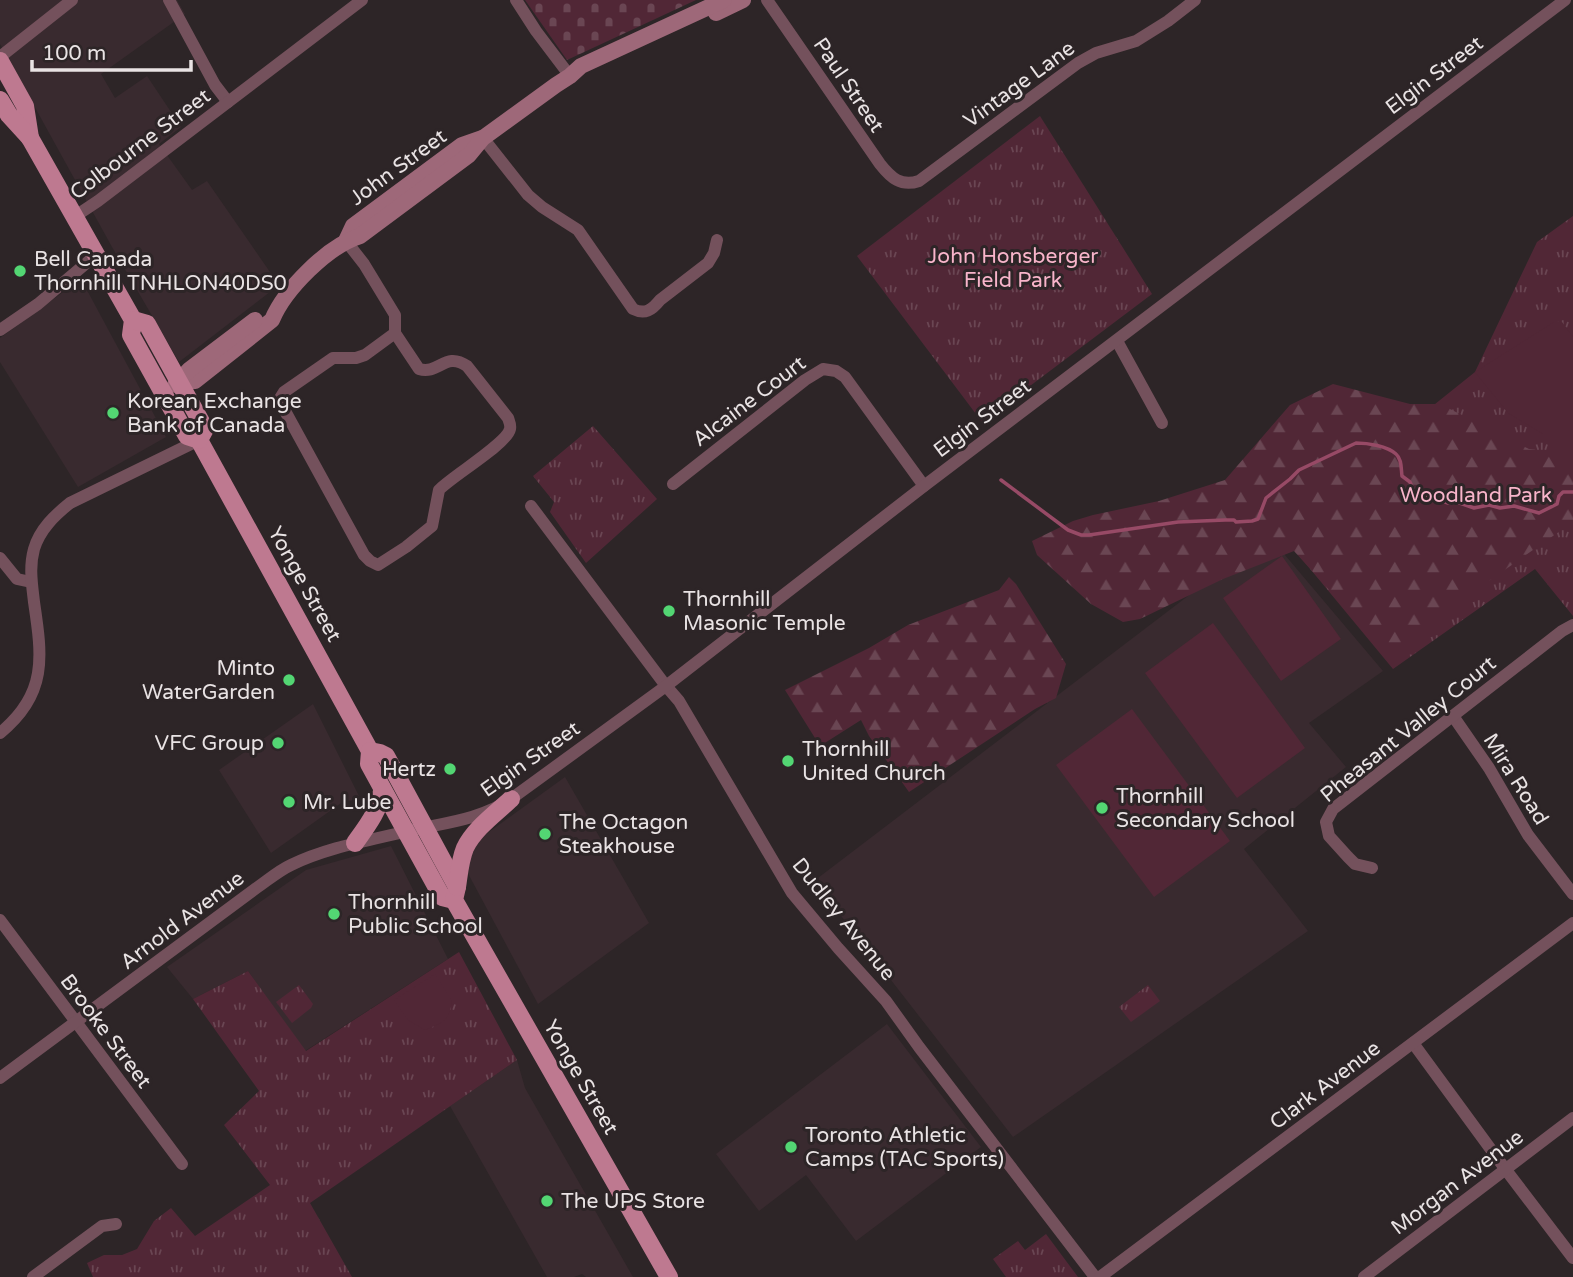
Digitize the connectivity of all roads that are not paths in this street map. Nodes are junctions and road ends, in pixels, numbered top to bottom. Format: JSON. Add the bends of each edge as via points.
{"nodes":[{"id":1,"x":72,"y":0,"type":"edge"},
{"id":2,"x":169,"y":0,"type":"edge"},
{"id":3,"x":362,"y":0,"type":"edge"},
{"id":4,"x":516,"y":0,"type":"edge"},
{"id":5,"x":724,"y":0,"type":"edge"},
{"id":6,"x":743,"y":0,"type":"edge"},
{"id":7,"x":767,"y":0,"type":"edge"},
{"id":8,"x":1195,"y":0,"type":"edge"},
{"id":9,"x":1565,"y":0,"type":"edge"},
{"id":10,"x":0,"y":59,"type":"edge"},
{"id":11,"x":570,"y":76,"type":"junction"},
{"id":12,"x":0,"y":100,"type":"edge"},
{"id":13,"x":228,"y":102,"type":"junction"},
{"id":14,"x":30,"y":138,"type":"junction"},
{"id":15,"x":483,"y":138,"type":"junction"},
{"id":16,"x":905,"y":184,"type":"joint"},
{"id":17,"x":74,"y":217,"type":"junction"},
{"id":18,"x":717,"y":240,"type":"dead end"},
{"id":19,"x":346,"y":241,"type":"junction"},
{"id":20,"x":96,"y":255,"type":"junction"},
{"id":21,"x":133,"y":320,"type":"junction"},
{"id":22,"x":0,"y":330,"type":"edge"},
{"id":23,"x":395,"y":332,"type":"junction"},
{"id":24,"x":1117,"y":341,"type":"junction"},
{"id":25,"x":179,"y":382,"type":"junction"},
{"id":26,"x":163,"y":393,"type":"junction"},
{"id":27,"x":1162,"y":423,"type":"dead end"},
{"id":28,"x":199,"y":440,"type":"junction"},
{"id":29,"x":673,"y":484,"type":"dead end"},
{"id":30,"x":924,"y":486,"type":"junction"},
{"id":31,"x":531,"y":506,"type":"dead end"},
{"id":32,"x":0,"y":558,"type":"edge"},
{"id":33,"x":31,"y":582,"type":"junction"},
{"id":34,"x":1573,"y":625,"type":"edge"},
{"id":35,"x":666,"y":686,"type":"junction"},
{"id":36,"x":1453,"y":716,"type":"junction"},
{"id":37,"x":0,"y":733,"type":"edge"},
{"id":38,"x":370,"y":751,"type":"junction"},
{"id":39,"x":382,"y":791,"type":"junction"},
{"id":40,"x":511,"y":799,"type":"junction"},
{"id":41,"x":426,"y":828,"type":"junction"},
{"id":42,"x":406,"y":831,"type":"junction"},
{"id":43,"x":355,"y":843,"type":"junction"},
{"id":44,"x":1372,"y":867,"type":"dead end"},
{"id":45,"x":456,"y":893,"type":"junction"},
{"id":46,"x":1573,"y":894,"type":"edge"},
{"id":47,"x":0,"y":920,"type":"edge"},
{"id":48,"x":1573,"y":923,"type":"edge"},
{"id":49,"x":75,"y":1022,"type":"junction"},
{"id":50,"x":1413,"y":1043,"type":"junction"},
{"id":51,"x":0,"y":1078,"type":"edge"},
{"id":52,"x":1573,"y":1118,"type":"edge"},
{"id":53,"x":182,"y":1164,"type":"dead end"},
{"id":54,"x":1506,"y":1170,"type":"junction"},
{"id":55,"x":116,"y":1224,"type":"dead end"},
{"id":56,"x":1573,"y":1258,"type":"edge"},
{"id":57,"x":33,"y":1277,"type":"edge"},
{"id":58,"x":669,"y":1277,"type":"edge"},
{"id":59,"x":1095,"y":1277,"type":"edge"},
{"id":60,"x":1100,"y":1277,"type":"edge"},
{"id":61,"x":1364,"y":1277,"type":"edge"}],
"edges":[{"from":1,"to":10,"type":"street"},
{"from":2,"to":13,"type":"street"},
{"from":3,"to":13,"type":"street","name":"Colbourne Street"},
{"from":4,"to":11,"type":"street"},
{"from":5,"to":11,"type":"main road","name":"John Street","via":[[581,66]]},
{"from":6,"to":11,"type":"main road","name":"John Street","via":[[587,75]]},
{"from":7,"to":16,"type":"street","name":"Paul Street","via":[[889,176]]},
{"from":8,"to":16,"type":"street","name":"Vintage Lane","via":[[1144,36],[1077,63],[919,181]]},
{"from":9,"to":24,"type":"street","name":"Elgin Street"},
{"from":10,"to":14,"type":"main road","name":"Yonge Street","via":[[25,106]]},
{"from":11,"to":15,"type":"main road","name":"John Street"},
{"from":12,"to":14,"type":"main road","name":"Yonge Street"},
{"from":13,"to":17,"type":"street","name":"Colbourne Street"},
{"from":14,"to":17,"type":"main road","name":"Yonge Street"},
{"from":15,"to":18,"type":"street","via":[[528,195],[579,230],[633,309],[646,312],[708,263]]},
{"from":15,"to":19,"type":"main road","name":"John Street","via":[[469,155],[360,236]]},
{"from":17,"to":20,"type":"main road","name":"Yonge Street"},
{"from":19,"to":23,"type":"street","via":[[395,315]]},
{"from":19,"to":25,"type":"main road","name":"John Street","via":[[311,270],[278,306],[272,320],[195,381]]},
{"from":20,"to":21,"type":"main road","name":"Yonge Street"},
{"from":20,"to":22,"type":"street"},
{"from":21,"to":25,"type":"main road","name":"Yonge Street","via":[[147,324]]},
{"from":21,"to":26,"type":"main road","name":"Yonge Street","via":[[131,335]]},
{"from":23,"to":23,"type":"street","via":[[365,355],[332,358],[279,400],[365,555],[378,565],[432,526],[439,490],[503,441],[510,429],[508,418],[467,366],[448,361],[423,371]]},
{"from":24,"to":27,"type":"street"},
{"from":24,"to":30,"type":"street","name":"Elgin Street"},
{"from":25,"to":26,"type":"main road","name":"John Street"},
{"from":25,"to":28,"type":"main road","name":"Yonge Street","via":[[205,429]]},
{"from":26,"to":28,"type":"main road","name":"Yonge Street","via":[[187,436]]},
{"from":28,"to":33,"type":"street","via":[[58,512],[34,548]]},
{"from":28,"to":38,"type":"main road","name":"Yonge Street"},
{"from":29,"to":30,"type":"street","name":"Alcaine Court","via":[[823,369],[845,377]]},
{"from":30,"to":35,"type":"street","name":"Elgin Street"},
{"from":31,"to":35,"type":"street","name":"Dudley Avenue"},
{"from":32,"to":33,"type":"street","via":[[17,579]]},
{"from":33,"to":37,"type":"street","via":[[40,666],[29,700]]},
{"from":34,"to":36,"type":"street","name":"Pheasant Valley Court"},
{"from":35,"to":40,"type":"street","name":"Elgin Street"},
{"from":35,"to":59,"type":"street","name":"Dudley Avenue","via":[[792,893],[886,1001]]},
{"from":36,"to":44,"type":"street","name":"Pheasant Valley Court","via":[[1330,814],[1326,822],[1329,836],[1355,864]]},
{"from":36,"to":46,"type":"street","name":"Mira Road","via":[[1528,835]]},
{"from":38,"to":39,"type":"main road","name":"Yonge Street","via":[[369,764]]},
{"from":38,"to":41,"type":"main road","name":"Yonge Street","via":[[386,756]]},
{"from":39,"to":42,"type":"main road","name":"Yonge Street"},
{"from":39,"to":43,"type":"main road","via":[[377,811]]},
{"from":40,"to":41,"type":"street","name":"Elgin Street","via":[[490,812]]},
{"from":40,"to":45,"type":"main road","via":[[466,848]]},
{"from":41,"to":42,"type":"street","name":"Elgin Street"},
{"from":41,"to":45,"type":"main road","name":"Yonge Street"},
{"from":42,"to":43,"type":"street","name":"Arnold Avenue"},
{"from":42,"to":45,"type":"main road","name":"Yonge Street","via":[[442,897]]},
{"from":43,"to":49,"type":"street","name":"Arnold Avenue","via":[[289,866]]},
{"from":45,"to":58,"type":"main road","name":"Yonge Street"},
{"from":47,"to":49,"type":"street","name":"Brooke Street"},
{"from":48,"to":50,"type":"street","name":"Clark Avenue"},
{"from":49,"to":51,"type":"street","name":"Arnold Avenue"},
{"from":49,"to":53,"type":"street","name":"Brooke Street"},
{"from":50,"to":54,"type":"street"},
{"from":50,"to":60,"type":"street","name":"Clark Avenue"},
{"from":52,"to":54,"type":"street","name":"Morgan Avenue"},
{"from":54,"to":56,"type":"street"},
{"from":54,"to":61,"type":"street","name":"Morgan Avenue"},
{"from":55,"to":57,"type":"street","via":[[102,1226]]}]}
